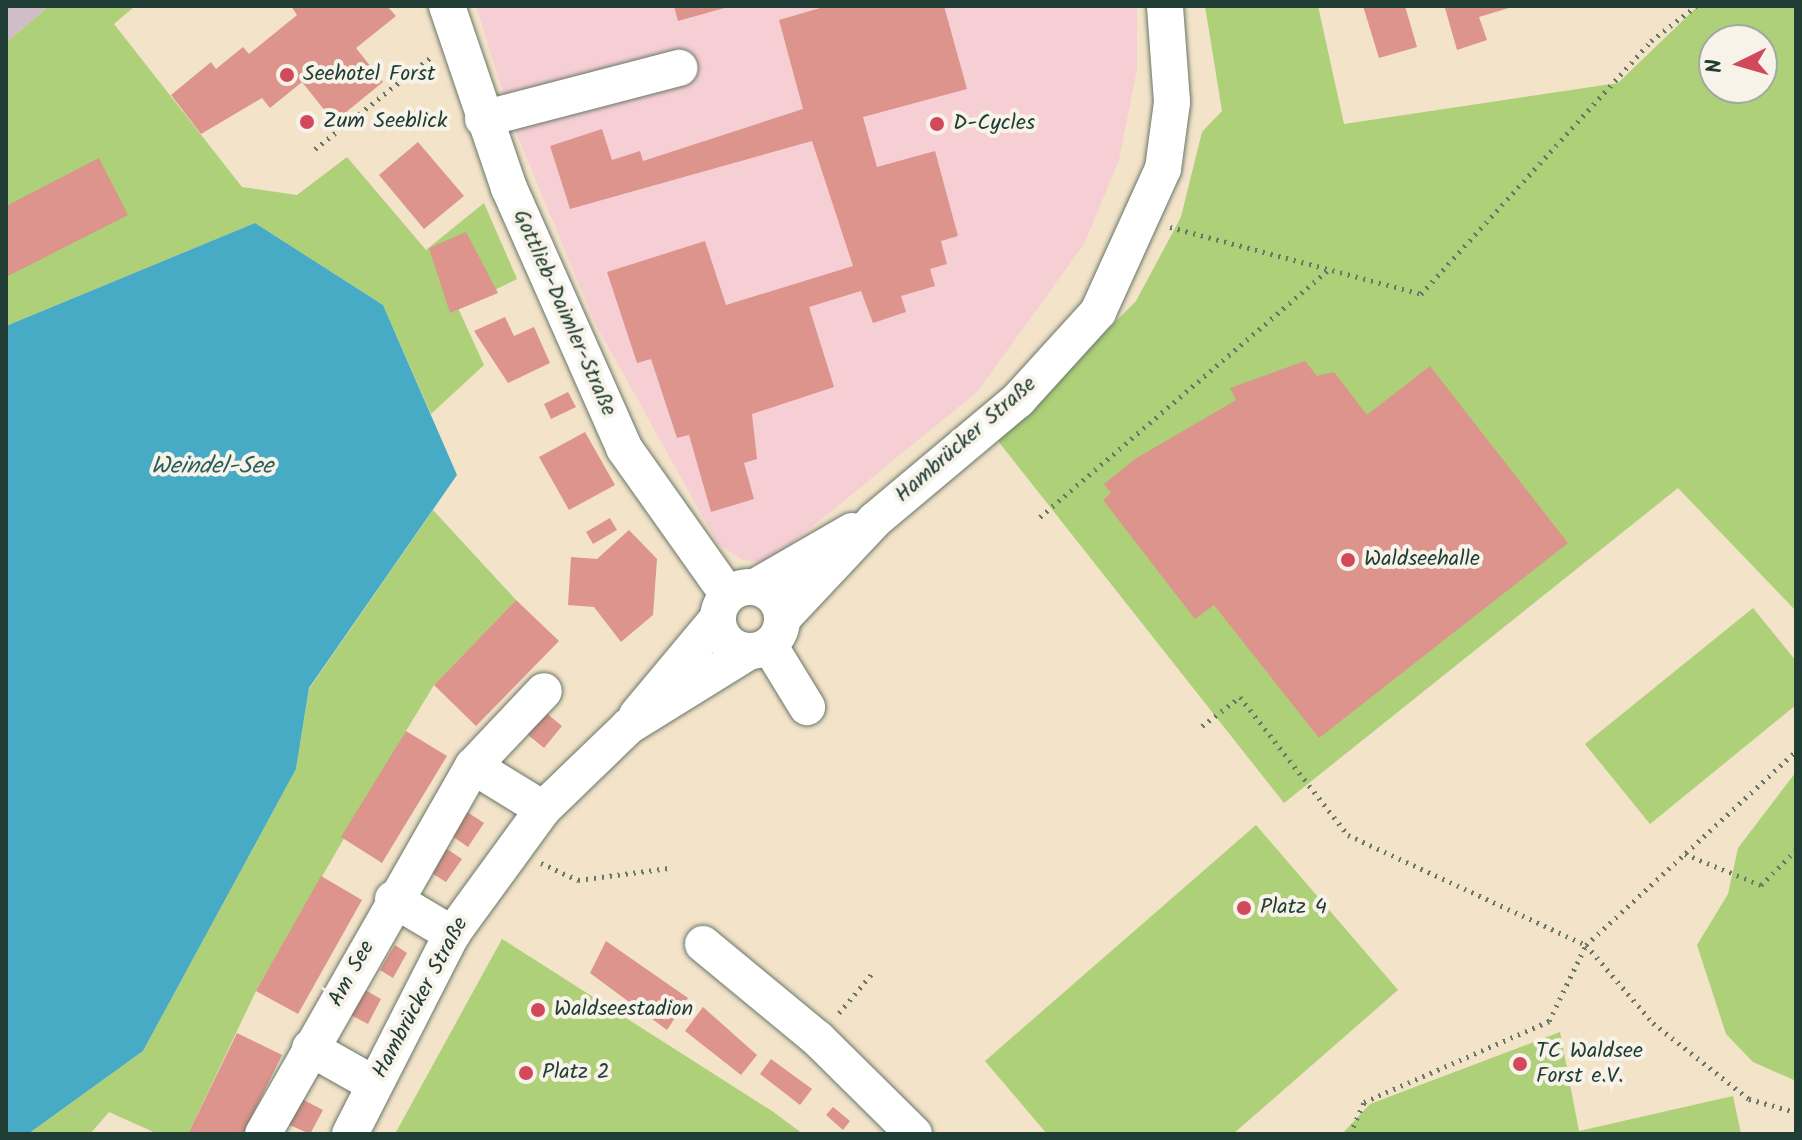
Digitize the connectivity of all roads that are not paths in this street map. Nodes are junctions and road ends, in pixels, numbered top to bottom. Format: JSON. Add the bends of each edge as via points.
{"nodes":[{"id":1,"x":1165,"y":6,"type":"edge"},
{"id":2,"x":452,"y":21,"type":"edge"},
{"id":3,"x":679,"y":68,"type":"dead end"},
{"id":4,"x":483,"y":119,"type":"junction"},
{"id":5,"x":875,"y":520,"type":"junction"},
{"id":6,"x":734,"y":600,"type":"junction"},
{"id":7,"x":767,"y":638,"type":"junction"},
{"id":8,"x":544,"y":691,"type":"dead end"},
{"id":9,"x":807,"y":707,"type":"dead end"},
{"id":10,"x":629,"y":726,"type":"junction"},
{"id":11,"x":473,"y":766,"type":"junction"},
{"id":12,"x":543,"y":809,"type":"junction"},
{"id":13,"x":393,"y":899,"type":"junction"},
{"id":14,"x":452,"y":934,"type":"junction"},
{"id":15,"x":703,"y":944,"type":"dead end"},
{"id":16,"x":310,"y":1048,"type":"junction"},
{"id":17,"x":374,"y":1084,"type":"junction"},
{"id":18,"x":263,"y":1134,"type":"edge"},
{"id":19,"x":350,"y":1134,"type":"edge"},
{"id":20,"x":914,"y":1134,"type":"edge"}],
"edges":[{"from":1,"to":5,"type":"street","name":"Hambrücker Straße","via":[[1172,102],[1163,169],[1145,220],[1098,312],[1018,400]]},
{"from":2,"to":4,"type":"street","name":"Gottlieb-Daimler-Straße"},
{"from":3,"to":4,"type":"street"},
{"from":4,"to":6,"type":"street","name":"Gottlieb-Daimler-Straße","via":[[624,448]]},
{"from":5,"to":6,"type":"street","name":"Hambrücker Straße"},
{"from":5,"to":7,"type":"street","name":"Hambrücker Straße"},
{"from":6,"to":7,"type":"street","via":[[727,641]]},
{"from":6,"to":7,"type":"street","via":[[775,598]]},
{"from":6,"to":10,"type":"street","name":"Hambrücker Straße"},
{"from":7,"to":9,"type":"street"},
{"from":7,"to":10,"type":"street","name":"Hambrücker Straße"},
{"from":8,"to":11,"type":"street","name":"Am See"},
{"from":10,"to":12,"type":"street","name":"Hambrücker Straße"},
{"from":11,"to":12,"type":"street"},
{"from":11,"to":13,"type":"street","name":"Am See"},
{"from":12,"to":14,"type":"street","name":"Hambrücker Straße"},
{"from":13,"to":14,"type":"street"},
{"from":13,"to":16,"type":"street","name":"Am See"},
{"from":14,"to":17,"type":"street","name":"Hambrücker Straße"},
{"from":15,"to":20,"type":"street","via":[[818,1039]]},
{"from":16,"to":17,"type":"street"},
{"from":16,"to":18,"type":"street","name":"Am See"},
{"from":17,"to":19,"type":"street","name":"Hambrücker Straße"}]}
